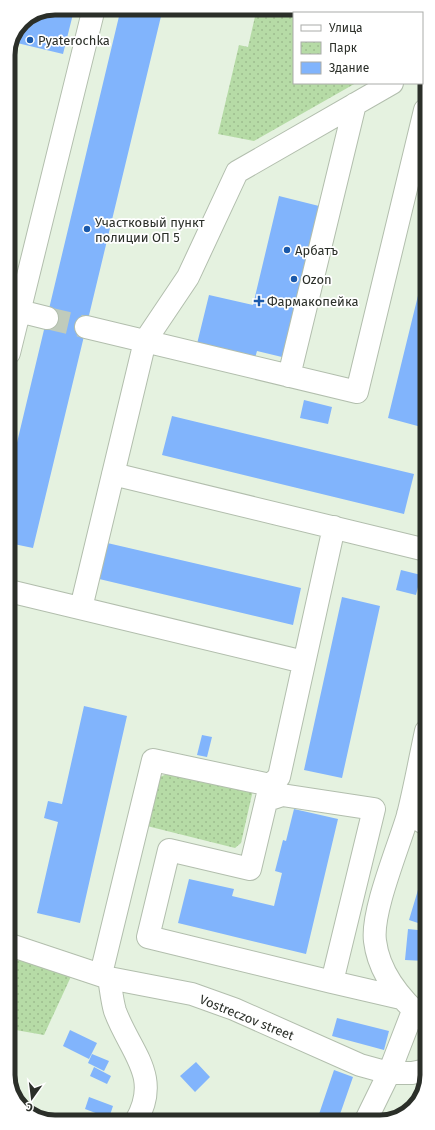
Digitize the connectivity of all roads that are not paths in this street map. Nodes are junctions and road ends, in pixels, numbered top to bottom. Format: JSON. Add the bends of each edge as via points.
{"nodes":[{"id":1,"x":92,"y":15,"type":"edge"},
{"id":2,"x":390,"y":84,"type":"edge"},
{"id":3,"x":355,"y":104,"type":"junction"},
{"id":4,"x":420,"y":131,"type":"edge"},
{"id":5,"x":19,"y":311,"type":"junction"},
{"id":6,"x":47,"y":318,"type":"tunnel mouth"},
{"id":7,"x":86,"y":327,"type":"tunnel mouth"},
{"id":8,"x":15,"y":328,"type":"edge"},
{"id":9,"x":145,"y":341,"type":"junction"},
{"id":10,"x":289,"y":376,"type":"junction"},
{"id":11,"x":114,"y":474,"type":"junction"},
{"id":12,"x":334,"y":527,"type":"junction"},
{"id":13,"x":420,"y":548,"type":"edge"},
{"id":14,"x":15,"y":592,"type":"edge"},
{"id":15,"x":81,"y":608,"type":"junction"},
{"id":16,"x":304,"y":662,"type":"junction"},
{"id":17,"x":420,"y":790,"type":"edge"},
{"id":18,"x":268,"y":793,"type":"junction"},
{"id":19,"x":417,"y":819,"type":"edge"},
{"id":20,"x":15,"y":947,"type":"edge"},
{"id":21,"x":105,"y":976,"type":"junction"},
{"id":22,"x":332,"y":982,"type":"junction"},
{"id":23,"x":414,"y":1010,"type":"edge"},
{"id":24,"x":420,"y":1071,"type":"edge"},
{"id":25,"x":389,"y":1073,"type":"junction"},
{"id":26,"x":139,"y":1115,"type":"edge"},
{"id":27,"x":368,"y":1115,"type":"edge"}],
"edges":[{"from":1,"to":5,"type":"street"},
{"from":2,"to":3,"type":"street"},
{"from":3,"to":9,"type":"street","via":[[237,172],[188,277]]},
{"from":3,"to":10,"type":"street"},
{"from":4,"to":10,"type":"street","via":[[357,392]]},
{"from":5,"to":6,"type":"street"},
{"from":5,"to":8,"type":"street"},
{"from":7,"to":9,"type":"street"},
{"from":9,"to":10,"type":"street"},
{"from":9,"to":11,"type":"street"},
{"from":11,"to":12,"type":"street"},
{"from":11,"to":15,"type":"street"},
{"from":12,"to":13,"type":"street"},
{"from":12,"to":16,"type":"street"},
{"from":14,"to":15,"type":"street"},
{"from":15,"to":16,"type":"street"},
{"from":16,"to":18,"type":"street","via":[[279,777]]},
{"from":17,"to":19,"type":"street"},
{"from":18,"to":21,"type":"street","via":[[153,760]]},
{"from":18,"to":22,"type":"street","via":[[374,809]]},
{"from":18,"to":22,"type":"street","via":[[250,869],[169,850],[148,937]]},
{"from":19,"to":23,"type":"street","via":[[375,926],[375,942],[384,969]]},
{"from":20,"to":21,"type":"street","name":"Vostreczov street"},
{"from":21,"to":25,"type":"street","name":"Vostreczov street","via":[[192,994],[234,1009],[360,1065]]},
{"from":21,"to":26,"type":"street","via":[[115,1010],[143,1069],[147,1085],[144,1107]]},
{"from":22,"to":23,"type":"street"},
{"from":23,"to":25,"type":"street"},
{"from":24,"to":25,"type":"street","name":"Vostreczov street"},
{"from":25,"to":27,"type":"street"}]}
